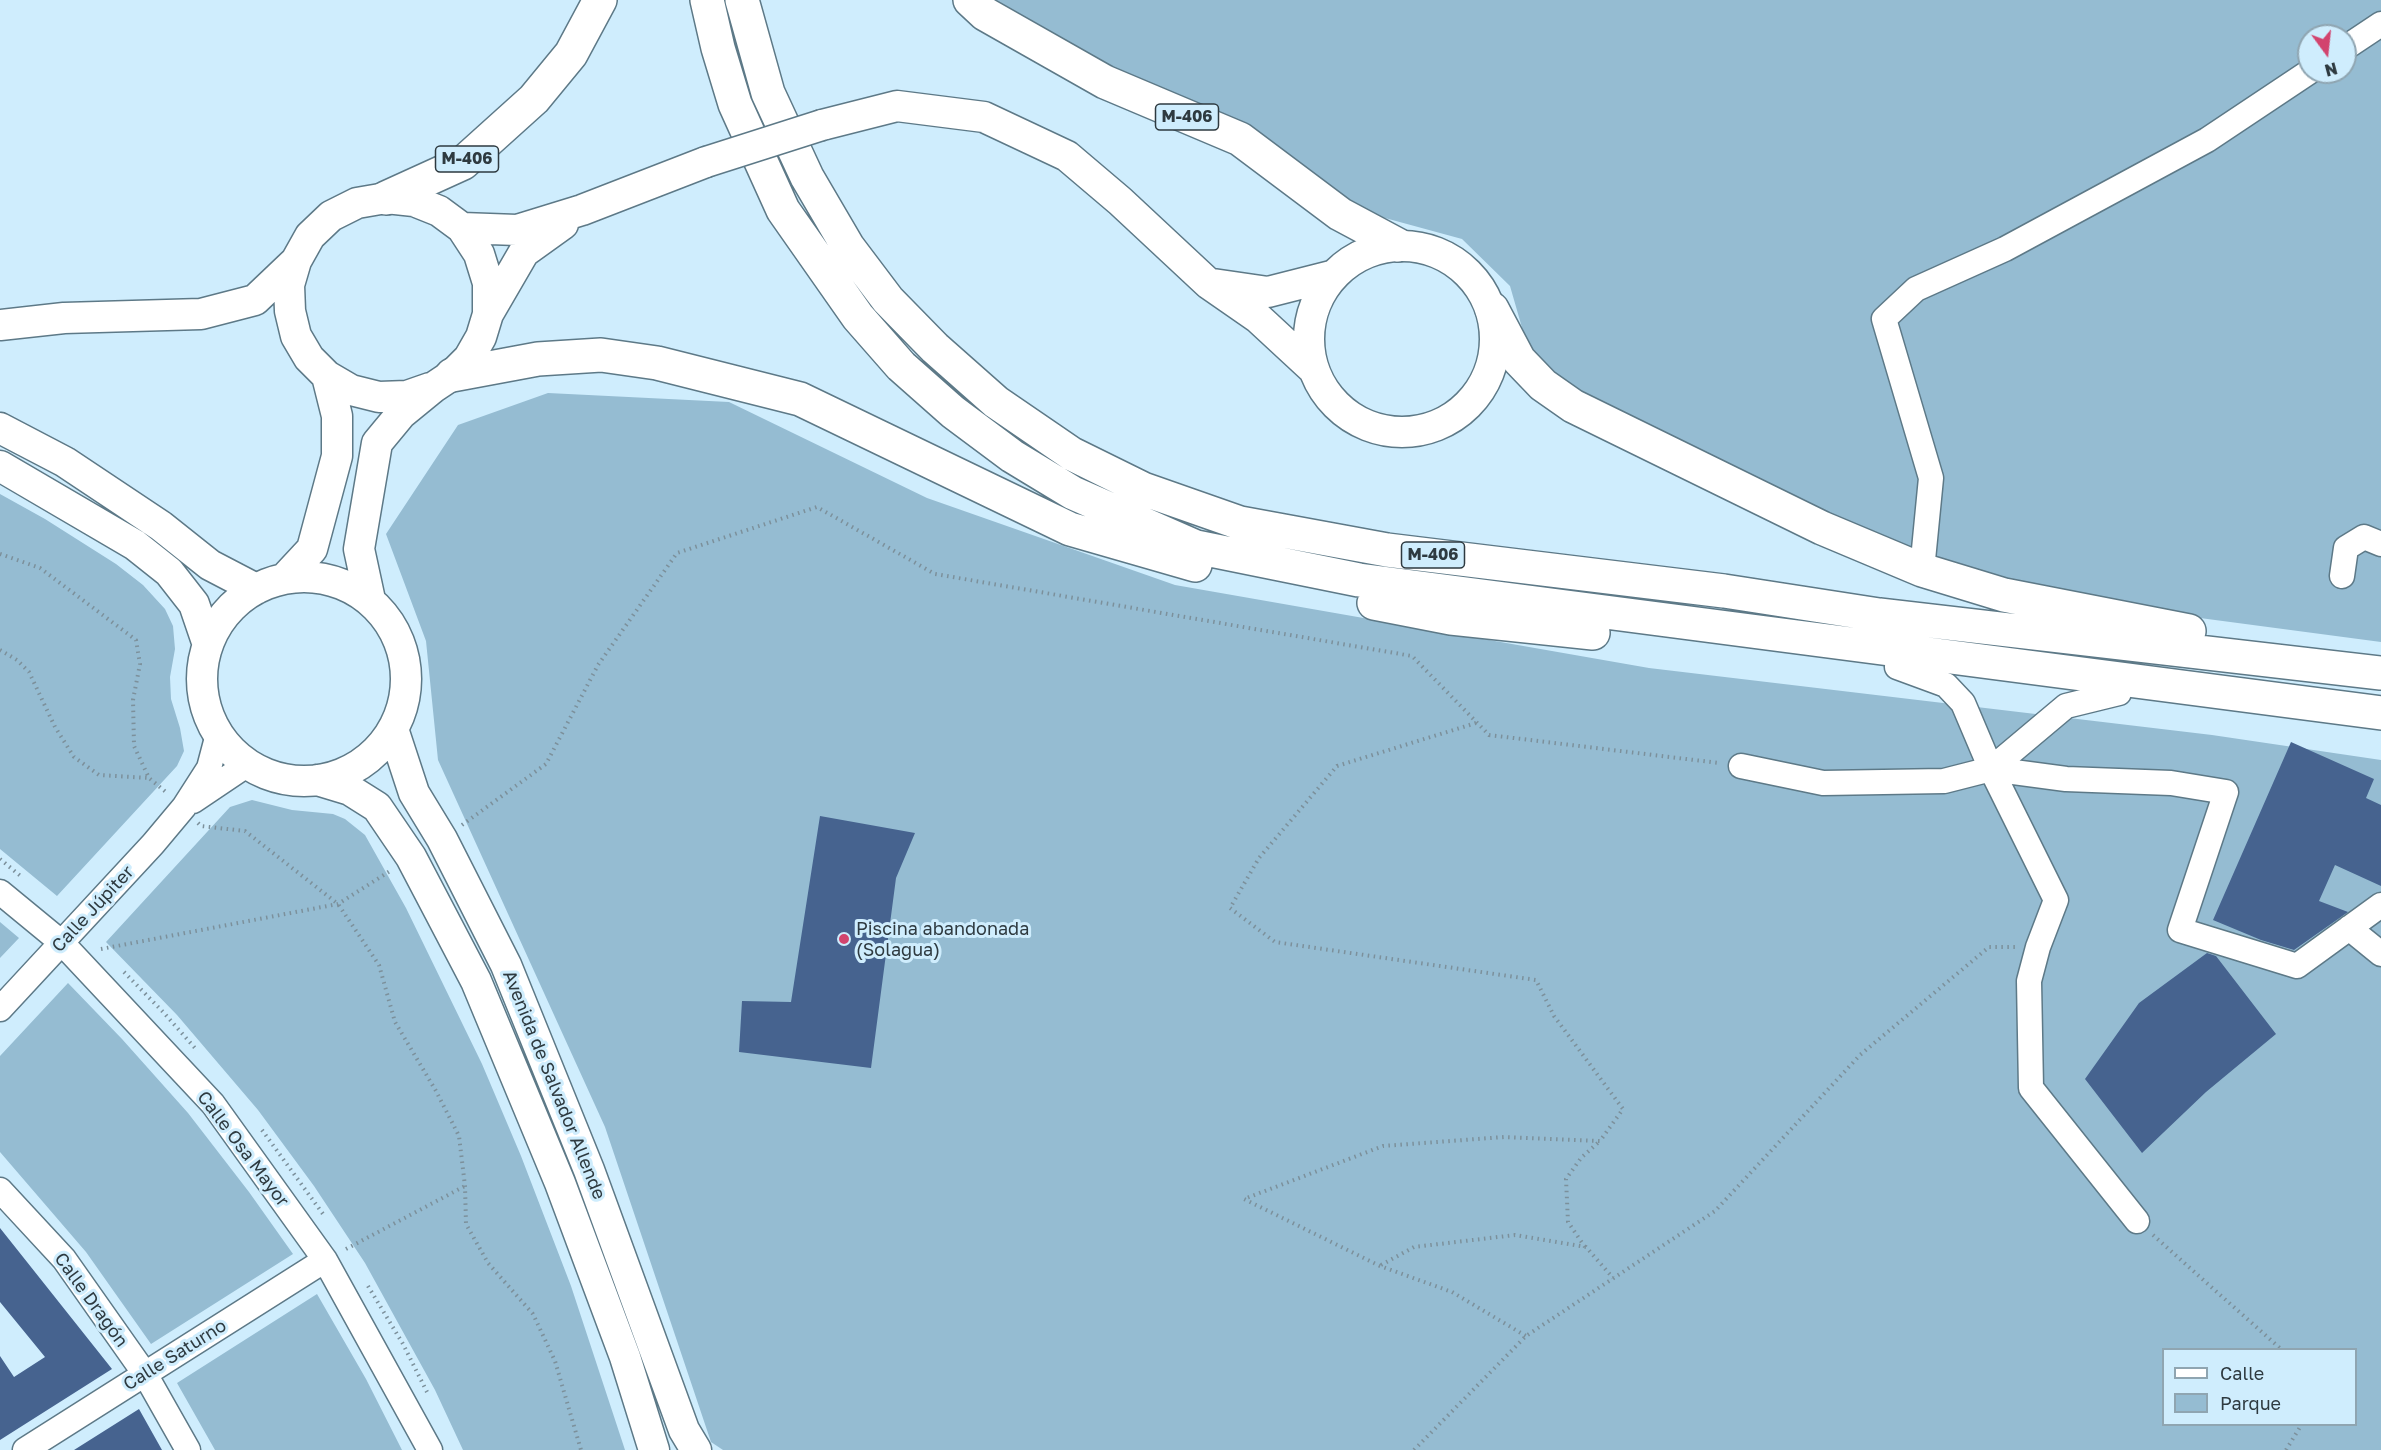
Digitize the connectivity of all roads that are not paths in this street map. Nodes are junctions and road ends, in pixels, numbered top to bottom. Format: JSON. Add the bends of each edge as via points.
{"nodes":[{"id":1,"x":600,"y":0,"type":"edge"},
{"id":2,"x":707,"y":0,"type":"edge"},
{"id":3,"x":742,"y":0,"type":"edge"},
{"id":4,"x":970,"y":0,"type":"edge"},
{"id":5,"x":2381,"y":24,"type":"edge"},
{"id":6,"x":2357,"y":40,"type":"edge"},
{"id":7,"x":2297,"y":80,"type":"edge"},
{"id":8,"x":386,"y":198,"type":"junction"},
{"id":9,"x":582,"y":210,"type":"junction"},
{"id":10,"x":462,"y":228,"type":"junction"},
{"id":11,"x":1398,"y":245,"type":"junction"},
{"id":12,"x":296,"y":261,"type":"junction"},
{"id":13,"x":1331,"y":276,"type":"junction"},
{"id":14,"x":1209,"y":284,"type":"junction"},
{"id":15,"x":1492,"y":309,"type":"junction"},
{"id":16,"x":488,"y":314,"type":"junction"},
{"id":17,"x":0,"y":325,"type":"edge"},
{"id":18,"x":1312,"y":368,"type":"junction"},
{"id":19,"x":327,"y":376,"type":"junction"},
{"id":20,"x":443,"y":381,"type":"junction"},
{"id":21,"x":0,"y":428,"type":"edge"},
{"id":22,"x":0,"y":466,"type":"edge"},
{"id":23,"x":2381,"y":544,"type":"edge"},
{"id":24,"x":1922,"y":570,"type":"junction"},
{"id":25,"x":2342,"y":576,"type":"dead end"},
{"id":26,"x":285,"y":578,"type":"junction"},
{"id":27,"x":256,"y":588,"type":"junction"},
{"id":28,"x":370,"y":600,"type":"junction"},
{"id":29,"x":207,"y":645,"type":"junction"},
{"id":30,"x":2381,"y":658,"type":"edge"},
{"id":31,"x":1897,"y":666,"type":"junction"},
{"id":32,"x":2381,"y":673,"type":"edge"},
{"id":33,"x":2119,"y":693,"type":"junction"},
{"id":34,"x":2311,"y":705,"type":"junction"},
{"id":35,"x":2381,"y":714,"type":"edge"},
{"id":36,"x":393,"y":729,"type":"junction"},
{"id":37,"x":218,"y":734,"type":"junction"},
{"id":38,"x":248,"y":764,"type":"junction"},
{"id":39,"x":1741,"y":766,"type":"road end"},
{"id":40,"x":1991,"y":769,"type":"junction"},
{"id":41,"x":317,"y":780,"type":"junction"},
{"id":42,"x":184,"y":807,"type":"junction"},
{"id":43,"x":0,"y":892,"type":"edge"},
{"id":44,"x":2381,"y":905,"type":"edge"},
{"id":45,"x":2349,"y":927,"type":"junction"},
{"id":46,"x":62,"y":943,"type":"junction"},
{"id":47,"x":2381,"y":954,"type":"edge"},
{"id":48,"x":0,"y":1009,"type":"edge"},
{"id":49,"x":0,"y":1190,"type":"edge"},
{"id":50,"x":2138,"y":1221,"type":"road end"},
{"id":51,"x":325,"y":1260,"type":"junction"},
{"id":52,"x":145,"y":1374,"type":"junction"},
{"id":53,"x":25,"y":1450,"type":"edge"},
{"id":54,"x":188,"y":1450,"type":"edge"},
{"id":55,"x":430,"y":1450,"type":"edge"},
{"id":56,"x":654,"y":1450,"type":"edge"},
{"id":57,"x":696,"y":1450,"type":"edge"}],
"edges":[{"from":1,"to":8,"type":"highway","number":"M-406","via":[[571,54],[534,99],[463,163]]},
{"from":2,"to":34,"type":"highway","number":"M-406","via":[[735,104],[783,210],[858,316],[901,366],[953,412],[1012,456],[1073,493],[1196,547],[1359,580]]},
{"from":3,"to":32,"type":"highway","number":"M-406","via":[[768,93],[807,177],[849,247],[888,300],[996,402],[1072,454],[1143,489],[1240,524],[1387,550],[1724,591],[1879,615]]},
{"from":4,"to":11,"type":"highway","number":"M-406","via":[[985,14],[1105,82],[1240,139],[1341,214]]},
{"from":5,"to":6,"type":"street"},
{"from":7,"to":24,"type":"street","via":[[2207,140],[2005,249],[1916,289],[1884,319],[1931,478]]},
{"from":8,"to":10,"type":"main road","via":[[414,201],[439,211]]},
{"from":8,"to":12,"type":"main road","via":[[357,203],[331,216],[310,236]]},
{"from":9,"to":10,"type":"main road","via":[[517,230]]},
{"from":9,"to":14,"type":"main road","bridge":true,"via":[[706,162],[897,106],[984,117],[1067,156]]},
{"from":9,"to":16,"type":"main road","via":[[524,252]]},
{"from":10,"to":16,"type":"main road","via":[[479,254],[485,273]]},
{"from":11,"to":13,"type":"main road","via":[[1373,249],[1350,260]]},
{"from":11,"to":15,"type":"main road","via":[[1428,248],[1456,261],[1477,282]]},
{"from":12,"to":17,"type":"main road","via":[[255,300],[201,314],[64,318]]},
{"from":12,"to":19,"type":"main road","via":[[290,285],[296,336],[309,358]]},
{"from":13,"to":14,"type":"main road","via":[[1268,292]]},
{"from":13,"to":18,"type":"main road","via":[[1314,304],[1307,336]]},
{"from":14,"to":18,"type":"main road","via":[[1258,318]]},
{"from":15,"to":18,"type":"main road","via":[[1496,338],[1492,368],[1478,394],[1457,415],[1431,428],[1402,432],[1372,428],[1346,415],[1325,394]]},
{"from":15,"to":24,"type":"highway","via":[[1519,360],[1543,385],[1573,406],[1822,528]]},
{"from":16,"to":20,"type":"main road","via":[[469,358]]},
{"from":19,"to":20,"type":"main road","via":[[351,390],[379,397],[407,396]]},
{"from":19,"to":26,"type":"main road","via":[[337,416],[337,456],[312,549]]},
{"from":20,"to":28,"type":"main road","via":[[401,414],[377,442],[359,549]]},
{"from":20,"to":31,"type":"highway","via":[[538,358],[601,355],[657,363],[800,399],[1070,529],[1229,575],[1451,618]]},
{"from":21,"to":27,"type":"main road","via":[[64,462],[161,526],[210,565]]},
{"from":22,"to":29,"type":"main road","via":[[135,546],[169,572],[194,604]]},
{"from":23,"to":25,"type":"street","via":[[2364,537],[2346,548]]},
{"from":24,"to":30,"type":"highway","via":[[2004,595],[2212,636]]},
{"from":26,"to":27,"type":"main road"},
{"from":26,"to":28,"type":"main road","via":[[315,577],[344,584]]},
{"from":27,"to":29,"type":"main road","via":[[235,603]]},
{"from":28,"to":36,"type":"main road","via":[[389,621],[404,656],[404,703]]},
{"from":29,"to":37,"type":"main road","via":[[203,686],[206,706]]},
{"from":31,"to":33,"type":"highway"},
{"from":31,"to":40,"type":"street","via":[[1946,685],[1963,703]]},
{"from":33,"to":34,"type":"highway","via":[[2233,704]]},
{"from":33,"to":40,"type":"street","via":[[2066,706]]},
{"from":34,"to":35,"type":"highway","number":"M-406"},
{"from":36,"to":41,"type":"main road","via":[[373,754],[347,771]]},
{"from":36,"to":57,"type":"main road","name":"Avenida de Salvador Allende","via":[[414,793],[506,965],[590,1170],[684,1430]]},
{"from":37,"to":38,"type":"main road"},
{"from":37,"to":42,"type":"street","name":"Calle Júpiter","via":[[209,768]]},
{"from":38,"to":41,"type":"main road","via":[[270,775]]},
{"from":38,"to":42,"type":"street","name":"Calle Júpiter"},
{"from":39,"to":40,"type":"street","via":[[1823,783],[1944,781]]},
{"from":40,"to":45,"type":"street","via":[[2066,779],[2171,783],[2226,792],[2180,930],[2297,966]]},
{"from":40,"to":50,"type":"street","via":[[2056,900],[2029,981],[2031,1088]]},
{"from":41,"to":56,"type":"main road","name":"Avenida de Salvador Allende","via":[[350,790],[377,807],[411,857],[476,981],[625,1357]]},
{"from":42,"to":46,"type":"street","name":"Calle Júpiter"},
{"from":43,"to":46,"type":"street","name":"Calle Osa Mayor"},
{"from":44,"to":45,"type":"street"},
{"from":45,"to":47,"type":"street"},
{"from":46,"to":48,"type":"street","name":"Calle Júpiter"},
{"from":46,"to":51,"type":"street","name":"Calle Osa Mayor","via":[[213,1104]]},
{"from":49,"to":52,"type":"street","name":"Calle Dragón","via":[[64,1259]]},
{"from":51,"to":52,"type":"street","name":"Calle Saturno"},
{"from":51,"to":55,"type":"street","name":"Calle Osa Mayor"},
{"from":52,"to":53,"type":"street","name":"Calle Saturno"},
{"from":52,"to":54,"type":"street","name":"Calle Dragón"}]}
